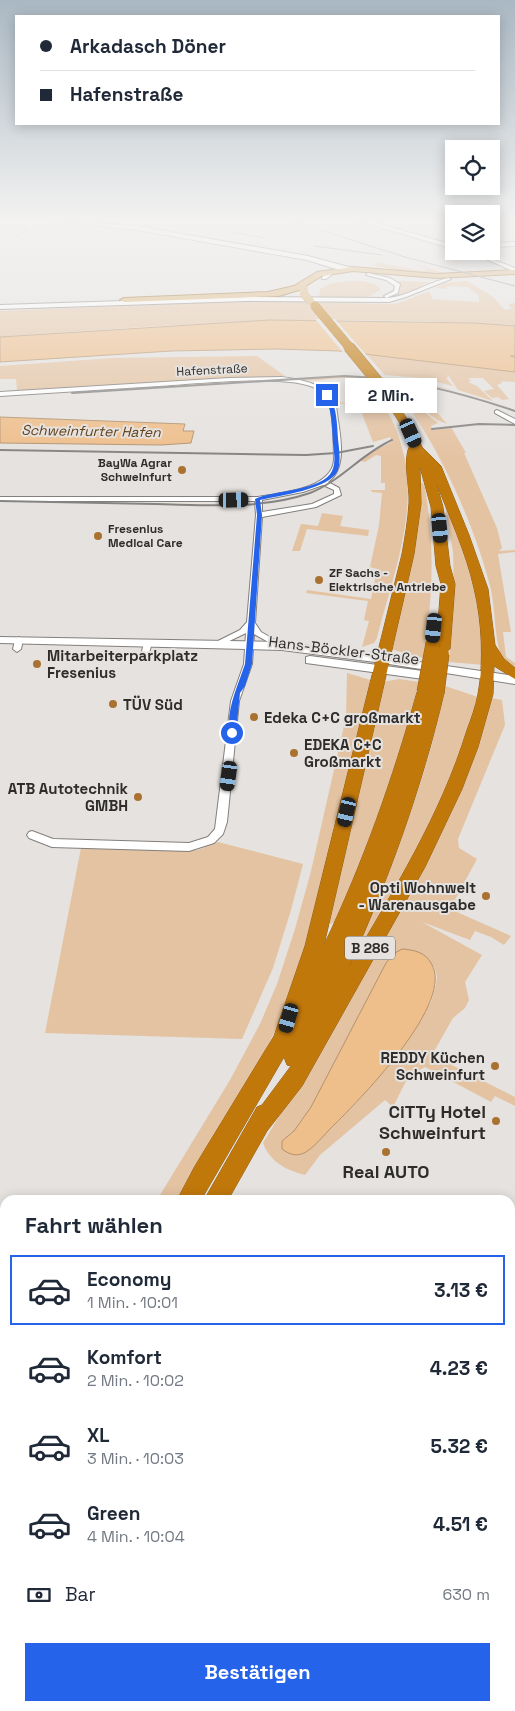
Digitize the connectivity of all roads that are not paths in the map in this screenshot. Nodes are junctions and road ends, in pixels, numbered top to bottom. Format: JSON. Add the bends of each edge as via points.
{"nodes":[{"id":1,"x":157,"y":299,"type":"edge"},
{"id":2,"x":307,"y":299,"type":"edge"},
{"id":3,"x":376,"y":299,"type":"edge"},
{"id":4,"x":388,"y":299,"type":"edge"},
{"id":5,"x":124,"y":300,"type":"junction"},
{"id":6,"x":310,"y":300,"type":"joint"},
{"id":7,"x":370,"y":300,"type":"junction"},
{"id":8,"x":149,"y":303,"type":"junction"},
{"id":9,"x":91,"y":305,"type":"junction"},
{"id":10,"x":34,"y":306,"type":"junction"},
{"id":11,"x":0,"y":307,"type":"edge"},
{"id":12,"x":0,"y":394,"type":"edge"},
{"id":13,"x":497,"y":412,"type":"dead end"},
{"id":14,"x":515,"y":422,"type":"edge"},
{"id":15,"x":417,"y":447,"type":"junction"},
{"id":16,"x":323,"y":482,"type":"junction"},
{"id":17,"x":0,"y":499,"type":"edge"},
{"id":18,"x":258,"y":499,"type":"junction"},
{"id":19,"x":260,"y":515,"type":"junction"},
{"id":20,"x":251,"y":623,"type":"junction"},
{"id":21,"x":0,"y":640,"type":"edge"},
{"id":22,"x":18,"y":644,"type":"junction"},
{"id":23,"x":216,"y":644,"type":"junction"},
{"id":24,"x":488,"y":645,"type":"junction"},
{"id":25,"x":282,"y":646,"type":"junction"},
{"id":26,"x":147,"y":647,"type":"junction"},
{"id":27,"x":0,"y":648,"type":"edge"},
{"id":28,"x":249,"y":649,"type":"junction"},
{"id":29,"x":382,"y":664,"type":"junction"},
{"id":30,"x":515,"y":674,"type":"edge"},
{"id":31,"x":451,"y":675,"type":"joint"},
{"id":32,"x":487,"y":680,"type":"junction"},
{"id":33,"x":515,"y":680,"type":"edge"},
{"id":34,"x":515,"y":690,"type":"edge"},
{"id":35,"x":431,"y":692,"type":"junction"},
{"id":36,"x":32,"y":834,"type":"dead end"},
{"id":37,"x":284,"y":1036,"type":"junction"},
{"id":38,"x":261,"y":1123,"type":"junction"},
{"id":39,"x":191,"y":1195,"type":"edge"},
{"id":40,"x":218,"y":1195,"type":"edge"}],
"edges":[{"from":1,"to":5,"type":"main road"},
{"from":2,"to":6,"type":"main road"},
{"from":3,"to":7,"type":"street"},
{"from":4,"to":7,"type":"street"},
{"from":5,"to":8,"type":"street"},
{"from":5,"to":9,"type":"street"},
{"from":5,"to":10,"type":"street"},
{"from":6,"to":15,"type":"highway","number":"B 286","bridge":true,"via":[[382,387]]},
{"from":7,"to":8,"type":"street","via":[[246,299]]},
{"from":8,"to":9,"type":"street"},
{"from":9,"to":10,"type":"street"},
{"from":10,"to":11,"type":"street"},
{"from":12,"to":16,"type":"street","name":"Hafenstraße","via":[[261,378],[303,382],[323,391],[333,405],[336,465],[332,475]]},
{"from":13,"to":14,"type":"street"},
{"from":15,"to":24,"type":"highway","number":"B 286","via":[[434,466],[463,534],[480,589]]},
{"from":15,"to":29,"type":"highway","via":[[411,454],[415,484],[413,524]]},
{"from":15,"to":35,"type":"highway","number":"B 286","bridge":true,"via":[[436,507],[448,584]]},
{"from":16,"to":18,"type":"street"},
{"from":16,"to":19,"type":"street","via":[[336,489],[338,495],[314,506]]},
{"from":17,"to":18,"type":"street"},
{"from":18,"to":19,"type":"street"},
{"from":19,"to":20,"type":"street"},
{"from":20,"to":23,"type":"street","via":[[243,632]]},
{"from":20,"to":25,"type":"street","name":"Hans-Böckler-Straße","via":[[258,634]]},
{"from":20,"to":28,"type":"street"},
{"from":21,"to":22,"type":"street","name":"Hans-Böckler-Straße"},
{"from":22,"to":26,"type":"street","name":"Hans-Böckler-Straße"},
{"from":22,"to":27,"type":"street","name":"Hans-Böckler-Straße"},
{"from":23,"to":26,"type":"street","name":"Hans-Böckler-Straße"},
{"from":23,"to":28,"type":"street","name":"Hans-Böckler-Straße"},
{"from":24,"to":30,"type":"highway","number":"B 286","via":[[496,660]]},
{"from":24,"to":32,"type":"highway","number":"B 286"},
{"from":25,"to":28,"type":"street","name":"Hans-Böckler-Straße"},
{"from":25,"to":29,"type":"street","name":"Hans-Böckler-Straße"},
{"from":26,"to":28,"type":"street","name":"Hans-Böckler-Straße"},
{"from":28,"to":29,"type":"street","name":"Hans-Böckler-Straße"},
{"from":28,"to":36,"type":"street","via":[[248,664],[235,701],[222,822],[216,836],[204,844],[190,847],[52,843]]},
{"from":29,"to":31,"type":"street","name":"Hans-Böckler-Straße"},
{"from":29,"to":37,"type":"highway","via":[[314,946]]},
{"from":31,"to":32,"type":"street"},
{"from":32,"to":33,"type":"street"},
{"from":32,"to":34,"type":"street"},
{"from":32,"to":38,"type":"highway","number":"B 286","via":[[478,723],[460,774],[416,867],[295,1080]]},
{"from":35,"to":37,"type":"highway","number":"B 286","via":[[366,871],[337,938]]},
{"from":35,"to":38,"type":"highway","number":"B 286","via":[[419,769],[381,875],[353,939]]},
{"from":37,"to":39,"type":"highway","number":"B 286"},
{"from":38,"to":40,"type":"highway","number":"B 286"}]}
